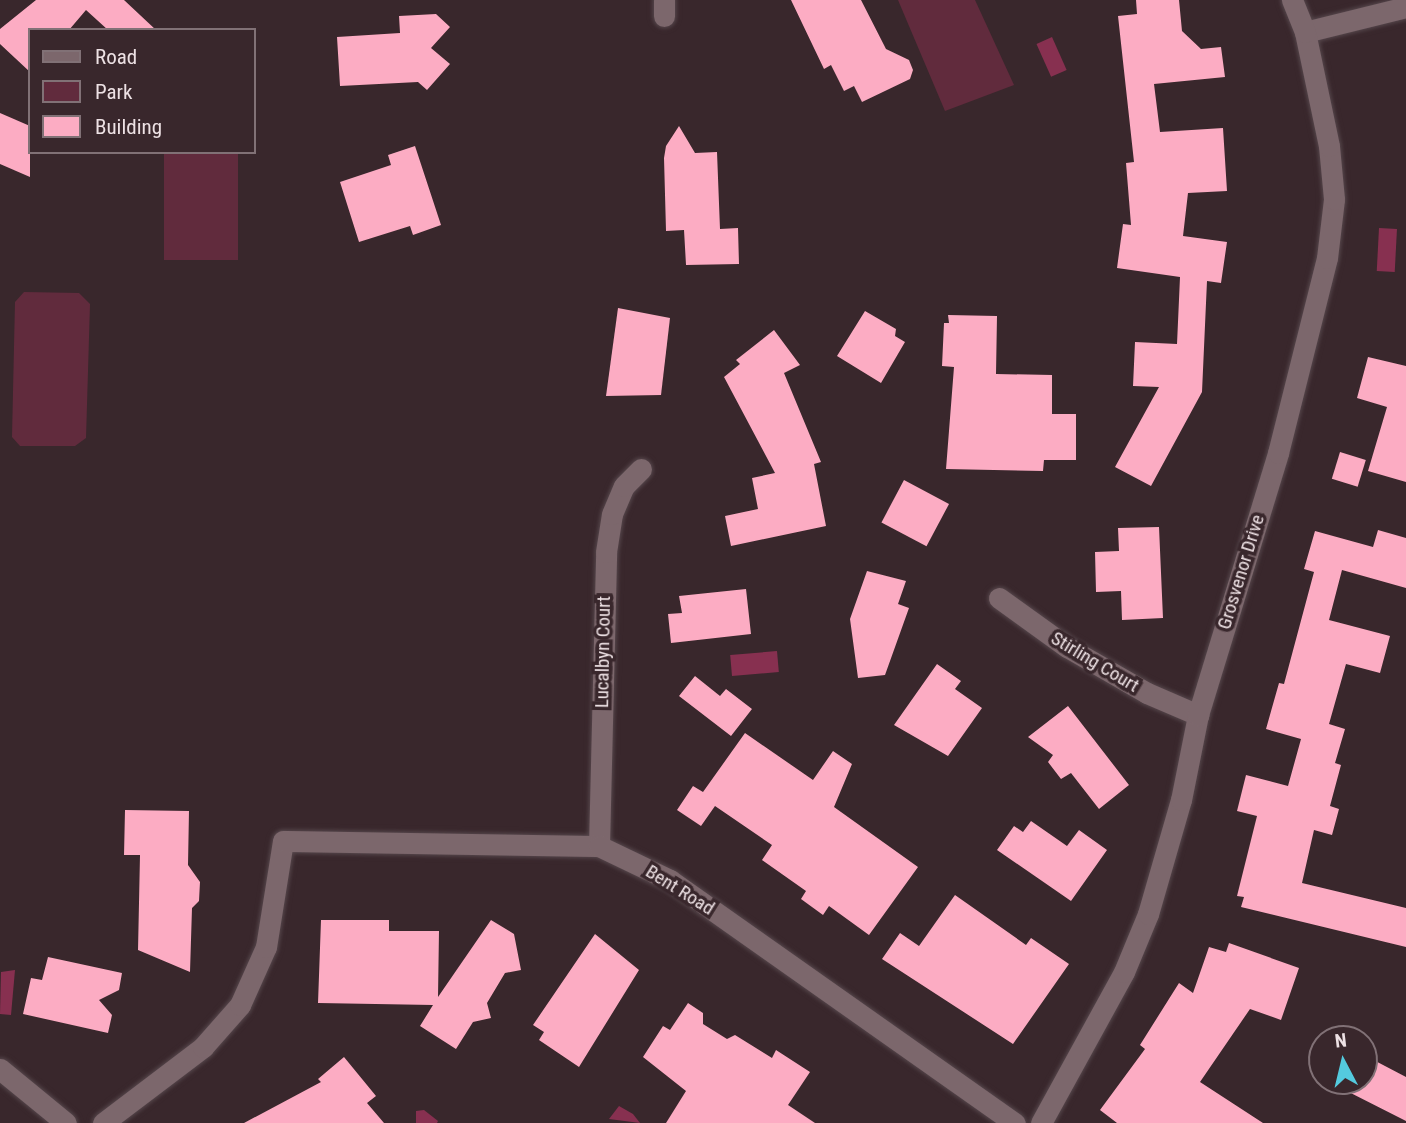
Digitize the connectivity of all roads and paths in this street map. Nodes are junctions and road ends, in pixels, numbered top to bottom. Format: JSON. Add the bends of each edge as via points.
{"nodes":[{"id":1,"x":1292,"y":0,"type":"edge"},
{"id":2,"x":1406,"y":7,"type":"edge"},
{"id":3,"x":1305,"y":32,"type":"junction"},
{"id":4,"x":641,"y":469,"type":"dead end"},
{"id":5,"x":999,"y":598,"type":"dead end"},
{"id":6,"x":1198,"y":715,"type":"junction"},
{"id":7,"x":599,"y":846,"type":"junction"},
{"id":8,"x":0,"y":1069,"type":"edge"},
{"id":9,"x":66,"y":1123,"type":"edge"},
{"id":10,"x":103,"y":1123,"type":"edge"},
{"id":11,"x":1015,"y":1123,"type":"edge"},
{"id":12,"x":1041,"y":1123,"type":"edge"}],
"edges":[{"from":1,"to":3,"type":"street","name":"Grosvenor Drive"},
{"from":2,"to":3,"type":"street"},
{"from":3,"to":6,"type":"street","name":"Grosvenor Drive","via":[[1333,186],[1327,258],[1278,453]]},
{"from":4,"to":7,"type":"street","name":"Lucalbyn Court","via":[[624,486],[612,514],[606,552]]},
{"from":5,"to":6,"type":"street","name":"Stirling Court","via":[[1067,647],[1147,694]]},
{"from":6,"to":12,"type":"street","name":"Grosvenor Drive","via":[[1181,800],[1148,914],[1124,972]]},
{"from":7,"to":10,"type":"street","name":"Bent Road","via":[[283,841],[266,947],[254,983],[240,1005],[204,1047]]},
{"from":7,"to":11,"type":"street","name":"Bent Road","via":[[670,880]]},
{"from":8,"to":9,"type":"street"}]}
